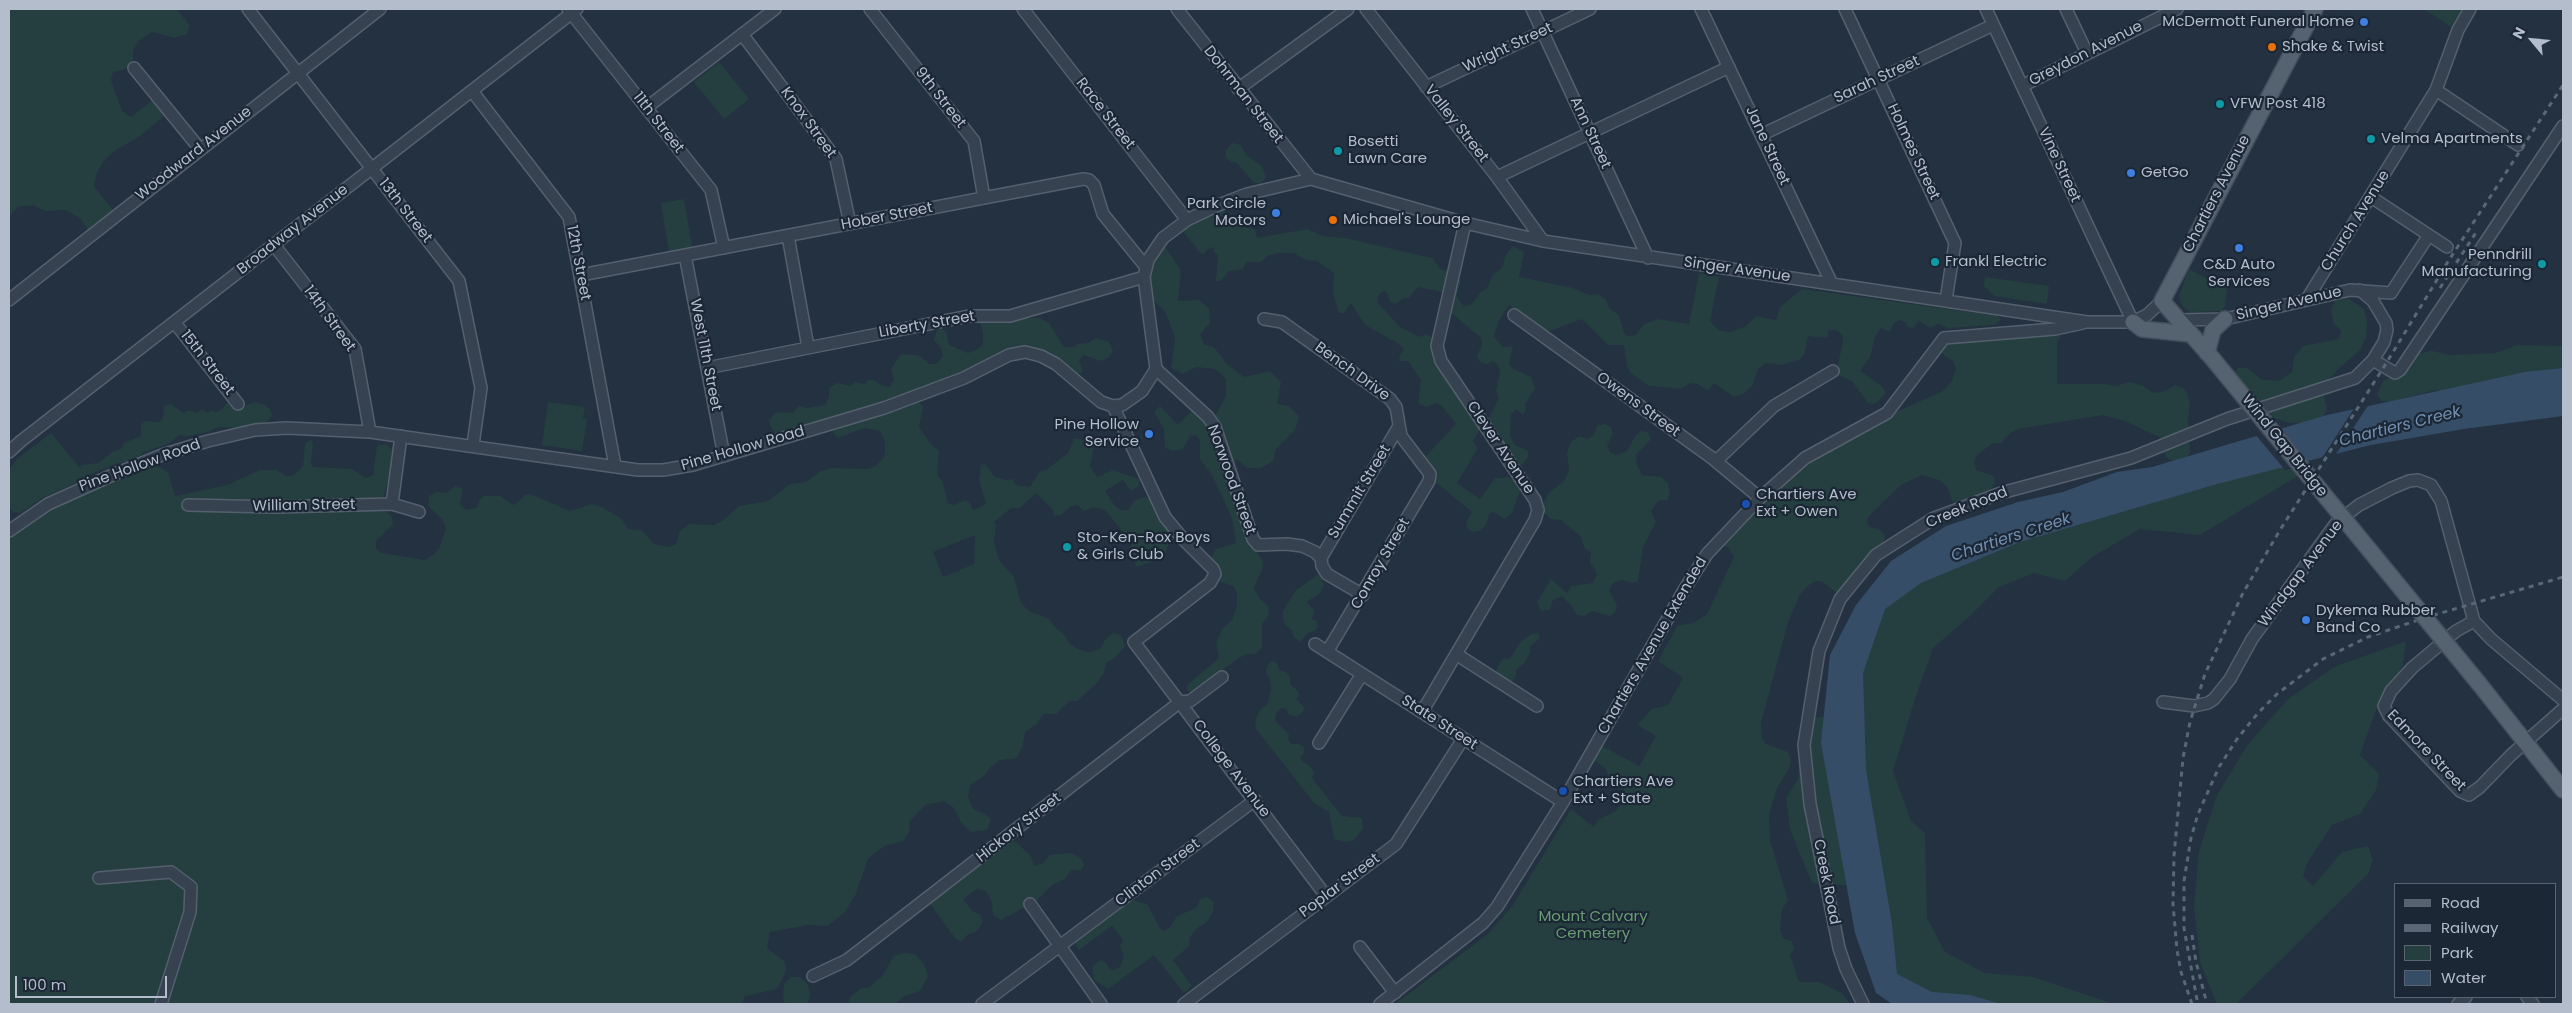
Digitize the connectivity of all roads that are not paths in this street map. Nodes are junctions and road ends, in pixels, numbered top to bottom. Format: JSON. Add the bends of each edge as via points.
{"nodes":[{"id":1,"x":248,"y":9,"type":"edge"},
{"id":2,"x":380,"y":9,"type":"edge"},
{"id":3,"x":775,"y":9,"type":"edge"},
{"id":4,"x":870,"y":9,"type":"edge"},
{"id":5,"x":1023,"y":9,"type":"edge"},
{"id":6,"x":1178,"y":9,"type":"edge"},
{"id":7,"x":1348,"y":9,"type":"edge"},
{"id":8,"x":1366,"y":9,"type":"edge"},
{"id":9,"x":1532,"y":9,"type":"edge"},
{"id":10,"x":1590,"y":9,"type":"edge"},
{"id":11,"x":1701,"y":9,"type":"edge"},
{"id":12,"x":1845,"y":9,"type":"edge"},
{"id":13,"x":1986,"y":9,"type":"edge"},
{"id":14,"x":2066,"y":9,"type":"edge"},
{"id":15,"x":2176,"y":9,"type":"edge"},
{"id":16,"x":2315,"y":9,"type":"edge"},
{"id":17,"x":2470,"y":9,"type":"edge"},
{"id":18,"x":572,"y":10,"type":"edge"},
{"id":19,"x":1994,"y":25,"type":"junction"},
{"id":20,"x":1542,"y":31,"type":"junction"},
{"id":21,"x":742,"y":34,"type":"junction"},
{"id":22,"x":2087,"y":53,"type":"junction"},
{"id":23,"x":1729,"y":67,"type":"junction"},
{"id":24,"x":134,"y":68,"type":"dead end"},
{"id":25,"x":299,"y":73,"type":"junction"},
{"id":26,"x":1879,"y":79,"type":"junction"},
{"id":27,"x":1426,"y":86,"type":"junction"},
{"id":28,"x":2022,"y":86,"type":"junction"},
{"id":29,"x":1238,"y":89,"type":"junction"},
{"id":30,"x":2436,"y":90,"type":"junction"},
{"id":31,"x":472,"y":91,"type":"junction"},
{"id":32,"x":646,"y":108,"type":"junction"},
{"id":33,"x":2563,"y":126,"type":"edge"},
{"id":34,"x":1590,"y":133,"type":"junction"},
{"id":35,"x":1761,"y":135,"type":"junction"},
{"id":36,"x":2518,"y":145,"type":"dead end"},
{"id":37,"x":200,"y":149,"type":"junction"},
{"id":38,"x":372,"y":168,"type":"junction"},
{"id":39,"x":1497,"y":177,"type":"junction"},
{"id":40,"x":1311,"y":179,"type":"junction"},
{"id":41,"x":2371,"y":197,"type":"junction"},
{"id":42,"x":984,"y":198,"type":"junction"},
{"id":43,"x":1188,"y":220,"type":"junction"},
{"id":44,"x":1465,"y":223,"type":"junction"},
{"id":45,"x":850,"y":224,"type":"junction"},
{"id":46,"x":2429,"y":235,"type":"junction"},
{"id":47,"x":788,"y":236,"type":"junction"},
{"id":48,"x":1543,"y":241,"type":"junction"},
{"id":49,"x":274,"y":245,"type":"junction"},
{"id":50,"x":2447,"y":247,"type":"dead end"},
{"id":51,"x":724,"y":248,"type":"junction"},
{"id":52,"x":686,"y":255,"type":"junction"},
{"id":53,"x":1648,"y":258,"type":"junction"},
{"id":54,"x":1145,"y":272,"type":"junction"},
{"id":55,"x":581,"y":274,"type":"junction"},
{"id":56,"x":1832,"y":284,"type":"junction"},
{"id":57,"x":2360,"y":290,"type":"junction"},
{"id":58,"x":2307,"y":299,"type":"junction"},
{"id":59,"x":9,"y":300,"type":"edge"},
{"id":60,"x":1946,"y":300,"type":"junction"},
{"id":61,"x":2162,"y":301,"type":"junction"},
{"id":62,"x":1514,"y":315,"type":"dead end"},
{"id":63,"x":2225,"y":318,"type":"junction"},
{"id":64,"x":1264,"y":319,"type":"dead end"},
{"id":65,"x":2178,"y":320,"type":"junction"},
{"id":66,"x":175,"y":322,"type":"junction"},
{"id":67,"x":2087,"y":322,"type":"junction"},
{"id":68,"x":2133,"y":322,"type":"junction"},
{"id":69,"x":2190,"y":334,"type":"junction"},
{"id":70,"x":808,"y":347,"type":"junction"},
{"id":71,"x":2210,"y":356,"type":"junction"},
{"id":72,"x":2373,"y":360,"type":"junction"},
{"id":73,"x":707,"y":368,"type":"junction"},
{"id":74,"x":1156,"y":369,"type":"junction"},
{"id":75,"x":1833,"y":371,"type":"dead end"},
{"id":76,"x":238,"y":404,"type":"dead end"},
{"id":77,"x":1113,"y":406,"type":"junction"},
{"id":78,"x":1400,"y":426,"type":"junction"},
{"id":79,"x":370,"y":432,"type":"junction"},
{"id":80,"x":401,"y":436,"type":"junction"},
{"id":81,"x":474,"y":445,"type":"junction"},
{"id":82,"x":9,"y":452,"type":"edge"},
{"id":83,"x":724,"y":456,"type":"junction"},
{"id":84,"x":1716,"y":461,"type":"junction"},
{"id":85,"x":615,"y":466,"type":"junction"},
{"id":86,"x":1430,"y":474,"type":"joint"},
{"id":87,"x":1760,"y":498,"type":"junction"},
{"id":88,"x":392,"y":504,"type":"junction"},
{"id":89,"x":188,"y":505,"type":"dead end"},
{"id":90,"x":419,"y":512,"type":"dead end"},
{"id":91,"x":9,"y":531,"type":"edge"},
{"id":92,"x":1321,"y":558,"type":"junction"},
{"id":93,"x":1363,"y":595,"type":"junction"},
{"id":94,"x":2474,"y":621,"type":"junction"},
{"id":95,"x":1315,"y":644,"type":"dead end"},
{"id":96,"x":1328,"y":652,"type":"junction"},
{"id":97,"x":1456,"y":654,"type":"junction"},
{"id":98,"x":1362,"y":674,"type":"junction"},
{"id":99,"x":1222,"y":677,"type":"dead end"},
{"id":100,"x":2563,"y":700,"type":"edge"},
{"id":101,"x":1180,"y":702,"type":"junction"},
{"id":102,"x":2163,"y":702,"type":"dead end"},
{"id":103,"x":1537,"y":706,"type":"dead end"},
{"id":104,"x":2563,"y":709,"type":"edge"},
{"id":105,"x":1422,"y":712,"type":"junction"},
{"id":106,"x":1463,"y":739,"type":"junction"},
{"id":107,"x":1318,"y":742,"type":"dead end"},
{"id":108,"x":2526,"y":742,"type":"junction"},
{"id":109,"x":2563,"y":790,"type":"edge"},
{"id":110,"x":1255,"y":800,"type":"junction"},
{"id":111,"x":1563,"y":802,"type":"junction"},
{"id":112,"x":99,"y":878,"type":"dead end"},
{"id":113,"x":1326,"y":896,"type":"junction"},
{"id":114,"x":1030,"y":904,"type":"dead end"},
{"id":115,"x":1061,"y":945,"type":"junction"},
{"id":116,"x":1360,"y":947,"type":"dead end"},
{"id":117,"x":813,"y":976,"type":"dead end"},
{"id":118,"x":1395,"y":993,"type":"junction"},
{"id":119,"x":161,"y":1004,"type":"edge"},
{"id":120,"x":982,"y":1004,"type":"edge"},
{"id":121,"x":1101,"y":1004,"type":"edge"},
{"id":122,"x":1184,"y":1004,"type":"edge"},
{"id":123,"x":1380,"y":1004,"type":"edge"},
{"id":124,"x":1863,"y":1004,"type":"edge"}],
"edges":[{"from":1,"to":25,"type":"street","name":"13th Street"},
{"from":2,"to":25,"type":"street","name":"Woodward Avenue"},
{"from":3,"to":21,"type":"street"},
{"from":4,"to":42,"type":"street","name":"9th Street","via":[[974,140]]},
{"from":5,"to":43,"type":"street","name":"Race Street"},
{"from":6,"to":29,"type":"street","name":"Dohrman Street"},
{"from":7,"to":29,"type":"street"},
{"from":8,"to":27,"type":"street","name":"Valley Street"},
{"from":9,"to":20,"type":"street","name":"Ann Street"},
{"from":10,"to":20,"type":"street","name":"Wright Street"},
{"from":11,"to":23,"type":"street","name":"Jane Street"},
{"from":12,"to":26,"type":"street","name":"Holmes Street"},
{"from":13,"to":19,"type":"street","name":"Vine Street"},
{"from":14,"to":22,"type":"street"},
{"from":15,"to":22,"type":"street","name":"Greydon Avenue"},
{"from":16,"to":61,"type":"main road","name":"Chartiers Avenue"},
{"from":17,"to":30,"type":"street","name":"Church Avenue","via":[[2458,30]]},
{"from":18,"to":31,"type":"street","name":"Broadway Avenue"},
{"from":18,"to":32,"type":"street","name":"11th Street"},
{"from":19,"to":26,"type":"street","name":"Sarah Street"},
{"from":19,"to":28,"type":"street","name":"Vine Street"},
{"from":20,"to":27,"type":"street","name":"Wright Street"},
{"from":20,"to":34,"type":"street","name":"Ann Street"},
{"from":21,"to":32,"type":"street"},
{"from":21,"to":45,"type":"street","name":"Knox Street","via":[[836,159]]},
{"from":22,"to":28,"type":"street","name":"Greydon Avenue"},
{"from":23,"to":34,"type":"street"},
{"from":23,"to":35,"type":"street","name":"Jane Street"},
{"from":24,"to":37,"type":"street"},
{"from":25,"to":37,"type":"street","name":"Woodward Avenue"},
{"from":25,"to":38,"type":"street","name":"13th Street"},
{"from":26,"to":35,"type":"street","name":"Sarah Street"},
{"from":26,"to":60,"type":"street","name":"Holmes Street","via":[[1955,243]]},
{"from":27,"to":39,"type":"street","name":"Valley Street"},
{"from":28,"to":68,"type":"street","name":"Vine Street"},
{"from":29,"to":40,"type":"street","name":"Dohrman Street"},
{"from":30,"to":36,"type":"street"},
{"from":30,"to":41,"type":"street","name":"Church Avenue"},
{"from":31,"to":38,"type":"street","name":"Broadway Avenue"},
{"from":31,"to":55,"type":"street","name":"12th Street","via":[[570,217]]},
{"from":32,"to":51,"type":"street","name":"11th Street","via":[[711,190]]},
{"from":33,"to":72,"type":"street","via":[[2400,370],[2395,373]]},
{"from":34,"to":39,"type":"street"},
{"from":34,"to":53,"type":"street","name":"Ann Street"},
{"from":35,"to":56,"type":"street","name":"Jane Street"},
{"from":37,"to":59,"type":"street","name":"Woodward Avenue"},
{"from":38,"to":49,"type":"street","name":"Broadway Avenue"},
{"from":38,"to":81,"type":"street","name":"13th Street","via":[[459,280],[480,388]]},
{"from":39,"to":48,"type":"street","name":"Valley Street"},
{"from":40,"to":43,"type":"street","via":[[1246,194]]},
{"from":40,"to":44,"type":"street","name":"Singer Avenue"},
{"from":41,"to":46,"type":"street"},
{"from":41,"to":58,"type":"street","name":"Church Avenue"},
{"from":42,"to":45,"type":"street","name":"Hober Street"},
{"from":42,"to":54,"type":"street","name":"Hober Street","via":[[1089,180],[1094,185],[1103,214]]},
{"from":43,"to":54,"type":"street","via":[[1163,238],[1152,253]]},
{"from":44,"to":48,"type":"street","name":"Singer Avenue"},
{"from":44,"to":97,"type":"street","name":"Clever Avenue","via":[[1438,346],[1441,361],[1535,500],[1538,510]]},
{"from":45,"to":47,"type":"street","name":"Hober Street"},
{"from":46,"to":50,"type":"street"},
{"from":46,"to":57,"type":"street","name":"Singer Avenue","via":[[2391,293]]},
{"from":47,"to":51,"type":"street","name":"Hober Street"},
{"from":47,"to":70,"type":"street"},
{"from":48,"to":53,"type":"street","name":"Singer Avenue"},
{"from":49,"to":66,"type":"street","name":"Broadway Avenue"},
{"from":49,"to":79,"type":"street","name":"14th Street","via":[[355,348]]},
{"from":51,"to":52,"type":"street","name":"Hober Street"},
{"from":52,"to":55,"type":"street","name":"Hober Street"},
{"from":52,"to":73,"type":"street","name":"West 11th Street"},
{"from":53,"to":56,"type":"street","name":"Singer Avenue"},
{"from":54,"to":70,"type":"street","name":"Liberty Street","via":[[1010,316],[969,316]]},
{"from":54,"to":74,"type":"street"},
{"from":55,"to":85,"type":"street","name":"12th Street"},
{"from":56,"to":60,"type":"street","name":"Singer Avenue"},
{"from":57,"to":58,"type":"street","name":"Singer Avenue"},
{"from":57,"to":72,"type":"street","name":"Creek Road","via":[[2373,301],[2386,323],[2384,342]]},
{"from":58,"to":63,"type":"street","name":"Singer Avenue"},
{"from":60,"to":67,"type":"street","name":"Singer Avenue"},
{"from":61,"to":65,"type":"main road","name":"Wind Gap Bridge"},
{"from":61,"to":68,"type":"street"},
{"from":62,"to":84,"type":"street","name":"Owens Street"},
{"from":63,"to":65,"type":"street","name":"Singer Avenue"},
{"from":63,"to":71,"type":"main road","via":[[2213,330]]},
{"from":64,"to":78,"type":"street","name":"Bench Drive","via":[[1282,322],[1390,399],[1396,407]]},
{"from":65,"to":69,"type":"main road","name":"Wind Gap Bridge"},
{"from":66,"to":76,"type":"street","name":"15th Street"},
{"from":66,"to":82,"type":"street","name":"Broadway Avenue","via":[[20,440]]},
{"from":67,"to":68,"type":"street","name":"Singer Avenue"},
{"from":67,"to":87,"type":"street","name":"Chartiers Avenue Extended","via":[[2055,329],[1944,338],[1887,413],[1805,458]]},
{"from":68,"to":69,"type":"main road","via":[[2142,329]]},
{"from":69,"to":71,"type":"main road","name":"Wind Gap Bridge"},
{"from":70,"to":73,"type":"street","name":"Liberty Street"},
{"from":71,"to":108,"type":"main road","name":"Wind Gap Bridge","bridge":true},
{"from":72,"to":124,"type":"street","name":"Creek Road","via":[[2365,370],[2346,382],[2285,398],[2131,458],[2000,493],[1934,518],[1876,555],[1840,599],[1819,652],[1804,745],[1810,804],[1839,948]]},
{"from":73,"to":83,"type":"street","name":"West 11th Street"},
{"from":74,"to":77,"type":"street","via":[[1136,396],[1122,405]]},
{"from":74,"to":92,"type":"street","name":"Norwood Street","via":[[1215,427],[1253,539],[1258,545],[1302,546]]},
{"from":75,"to":84,"type":"street","via":[[1774,406]]},
{"from":77,"to":83,"type":"street","name":"Pine Hollow Road","via":[[1094,398],[1056,364],[1032,353],[1017,353],[932,392]]},
{"from":77,"to":101,"type":"street","name":"College Avenue","via":[[1165,517],[1215,574],[1210,583],[1134,642]]},
{"from":78,"to":86,"type":"street","name":"Bench Drive","via":[[1401,436]]},
{"from":78,"to":92,"type":"street","name":"Summit Street"},
{"from":79,"to":80,"type":"street","name":"Pine Hollow Road"},
{"from":79,"to":91,"type":"street","name":"Pine Hollow Road","via":[[270,429],[208,441],[162,455],[72,492],[33,513]]},
{"from":80,"to":81,"type":"street","name":"Pine Hollow Road"},
{"from":80,"to":88,"type":"street"},
{"from":81,"to":85,"type":"street","name":"Pine Hollow Road"},
{"from":83,"to":85,"type":"street","name":"Pine Hollow Road","via":[[663,470]]},
{"from":84,"to":87,"type":"street","name":"Owens Street"},
{"from":86,"to":93,"type":"street","name":"Conroy Street","via":[[1429,481]]},
{"from":87,"to":111,"type":"street","name":"Chartiers Avenue Extended","via":[[1707,554]]},
{"from":88,"to":89,"type":"street","name":"William Street"},
{"from":88,"to":90,"type":"street","name":"William Street"},
{"from":92,"to":93,"type":"street","name":"Norwood Street","via":[[1327,574]]},
{"from":93,"to":96,"type":"street","name":"Conroy Street"},
{"from":94,"to":100,"type":"street"},
{"from":94,"to":102,"type":"street","name":"Windgap Avenue","via":[[2441,501],[2431,485],[2424,481],[2409,481],[2358,505],[2336,524],[2252,639],[2230,679],[2214,699],[2208,704],[2194,706]]},
{"from":94,"to":108,"type":"street","name":"Edmore Street","via":[[2456,631],[2412,668],[2391,690],[2384,706],[2389,716],[2460,791],[2469,795]]},
{"from":95,"to":96,"type":"street","name":"State Street"},
{"from":96,"to":98,"type":"street","name":"State Street"},
{"from":97,"to":103,"type":"street"},
{"from":97,"to":105,"type":"street","name":"Clever Avenue"},
{"from":98,"to":105,"type":"street","name":"State Street"},
{"from":98,"to":107,"type":"street"},
{"from":99,"to":101,"type":"street","name":"Hickory Street","via":[[1190,701]]},
{"from":101,"to":110,"type":"street","name":"College Avenue"},
{"from":101,"to":117,"type":"street","name":"Hickory Street","via":[[847,960]]},
{"from":104,"to":108,"type":"street"},
{"from":105,"to":106,"type":"street","name":"State Street"},
{"from":106,"to":111,"type":"street","name":"State Street"},
{"from":106,"to":113,"type":"street","name":"Poplar Street","via":[[1396,844]]},
{"from":108,"to":109,"type":"main road"},
{"from":110,"to":113,"type":"street","name":"College Avenue"},
{"from":110,"to":115,"type":"street","name":"Clinton Street"},
{"from":111,"to":118,"type":"street","name":"Chartiers Avenue Extended","via":[[1497,907],[1483,923]]},
{"from":112,"to":119,"type":"street","via":[[171,872],[191,888],[190,912]]},
{"from":113,"to":122,"type":"street","name":"Poplar Street"},
{"from":114,"to":115,"type":"street"},
{"from":115,"to":120,"type":"street","name":"Clinton Street"},
{"from":115,"to":121,"type":"street"},
{"from":116,"to":118,"type":"street"},
{"from":118,"to":123,"type":"street","name":"Chartiers Avenue Extended"}]}
